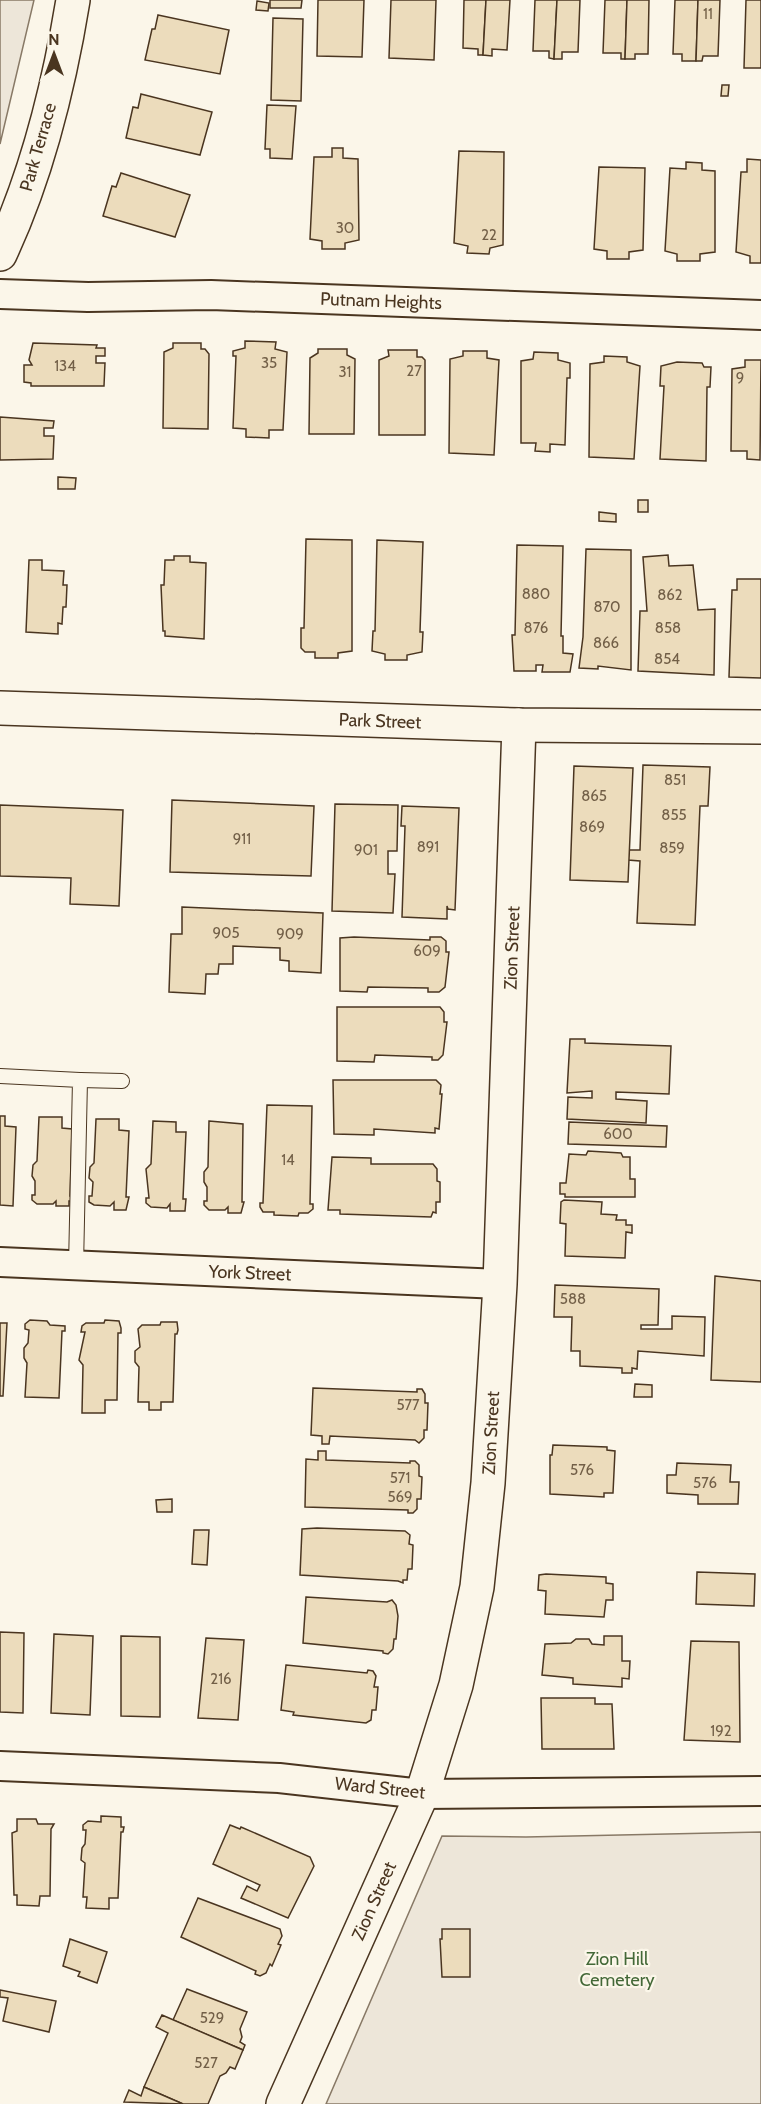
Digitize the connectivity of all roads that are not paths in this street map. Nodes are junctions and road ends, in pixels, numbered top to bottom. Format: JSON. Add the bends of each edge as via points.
{"nodes":[{"id":1,"x":73,"y":0,"type":"edge"},
{"id":2,"x":0,"y":254,"type":"edge"},
{"id":3,"x":0,"y":294,"type":"edge"},
{"id":4,"x":761,"y":315,"type":"edge"},
{"id":5,"x":0,"y":708,"type":"edge"},
{"id":6,"x":519,"y":725,"type":"junction"},
{"id":7,"x":761,"y":728,"type":"edge"},
{"id":8,"x":0,"y":1076,"type":"edge"},
{"id":9,"x":80,"y":1080,"type":"junction"},
{"id":10,"x":122,"y":1081,"type":"dead end"},
{"id":11,"x":0,"y":1262,"type":"edge"},
{"id":12,"x":76,"y":1266,"type":"junction"},
{"id":13,"x":500,"y":1284,"type":"junction"},
{"id":14,"x":0,"y":1766,"type":"edge"},
{"id":15,"x":761,"y":1791,"type":"edge"},
{"id":16,"x":422,"y":1794,"type":"junction"},
{"id":17,"x":283,"y":2104,"type":"edge"}],
"edges":[{"from":1,"to":2,"type":"street","name":"Park Terrace","via":[[46,126],[28,186]]},
{"from":3,"to":4,"type":"street","name":"Putnam Heights","via":[[211,295]]},
{"from":5,"to":6,"type":"street","name":"Park Street"},
{"from":6,"to":7,"type":"street","name":"Park Street"},
{"from":6,"to":13,"type":"street","name":"Zion Street"},
{"from":8,"to":9,"type":"lane"},
{"from":9,"to":10,"type":"lane"},
{"from":9,"to":12,"type":"lane"},
{"from":11,"to":12,"type":"street","name":"York Street"},
{"from":12,"to":13,"type":"street","name":"York Street"},
{"from":13,"to":16,"type":"street","name":"Zion Street","via":[[488,1483],[477,1587],[456,1685]]},
{"from":14,"to":16,"type":"street","name":"Ward Street","via":[[279,1778]]},
{"from":15,"to":16,"type":"street","name":"Ward Street"},
{"from":16,"to":17,"type":"street","name":"Zion Street"}]}
